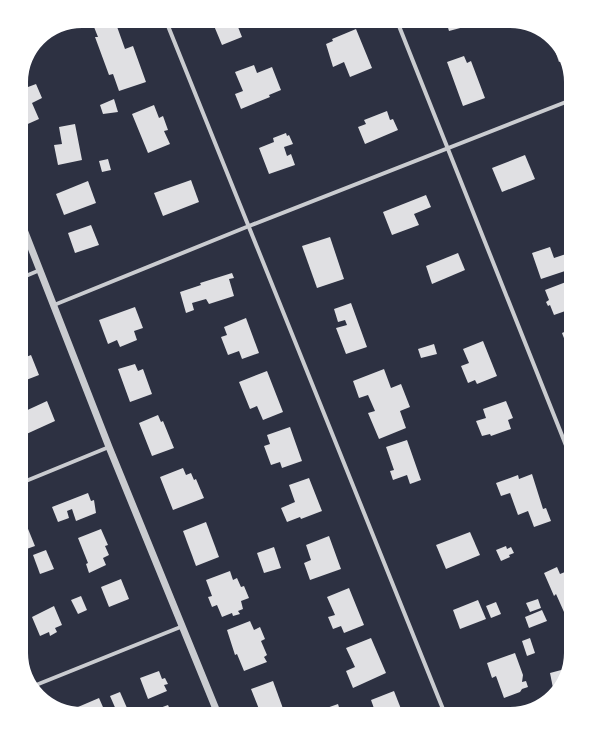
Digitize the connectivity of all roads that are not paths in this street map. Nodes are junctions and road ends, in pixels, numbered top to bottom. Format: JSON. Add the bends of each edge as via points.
{"nodes":[{"id":1,"x":169,"y":28,"type":"edge"},
{"id":2,"x":400,"y":28,"type":"edge"},
{"id":3,"x":564,"y":103,"type":"edge"},
{"id":4,"x":447,"y":148,"type":"junction"},
{"id":5,"x":249,"y":226,"type":"junction"},
{"id":6,"x":28,"y":240,"type":"edge"},
{"id":7,"x":40,"y":270,"type":"junction"},
{"id":8,"x":28,"y":275,"type":"edge"},
{"id":9,"x":54,"y":305,"type":"junction"},
{"id":10,"x":564,"y":440,"type":"edge"},
{"id":11,"x":109,"y":447,"type":"junction"},
{"id":12,"x":28,"y":480,"type":"edge"},
{"id":13,"x":183,"y":626,"type":"junction"},
{"id":14,"x":38,"y":684,"type":"edge"},
{"id":15,"x":215,"y":707,"type":"edge"},
{"id":16,"x":443,"y":707,"type":"edge"}],
"edges":[{"from":1,"to":5,"type":"street"},
{"from":2,"to":4,"type":"street"},
{"from":3,"to":4,"type":"street"},
{"from":4,"to":5,"type":"street"},
{"from":4,"to":10,"type":"street"},
{"from":5,"to":9,"type":"street"},
{"from":5,"to":16,"type":"street"},
{"from":6,"to":7,"type":"street"},
{"from":7,"to":8,"type":"street"},
{"from":7,"to":9,"type":"street"},
{"from":9,"to":11,"type":"street"},
{"from":11,"to":12,"type":"street"},
{"from":11,"to":13,"type":"street"},
{"from":13,"to":14,"type":"street"},
{"from":13,"to":15,"type":"street"}]}
